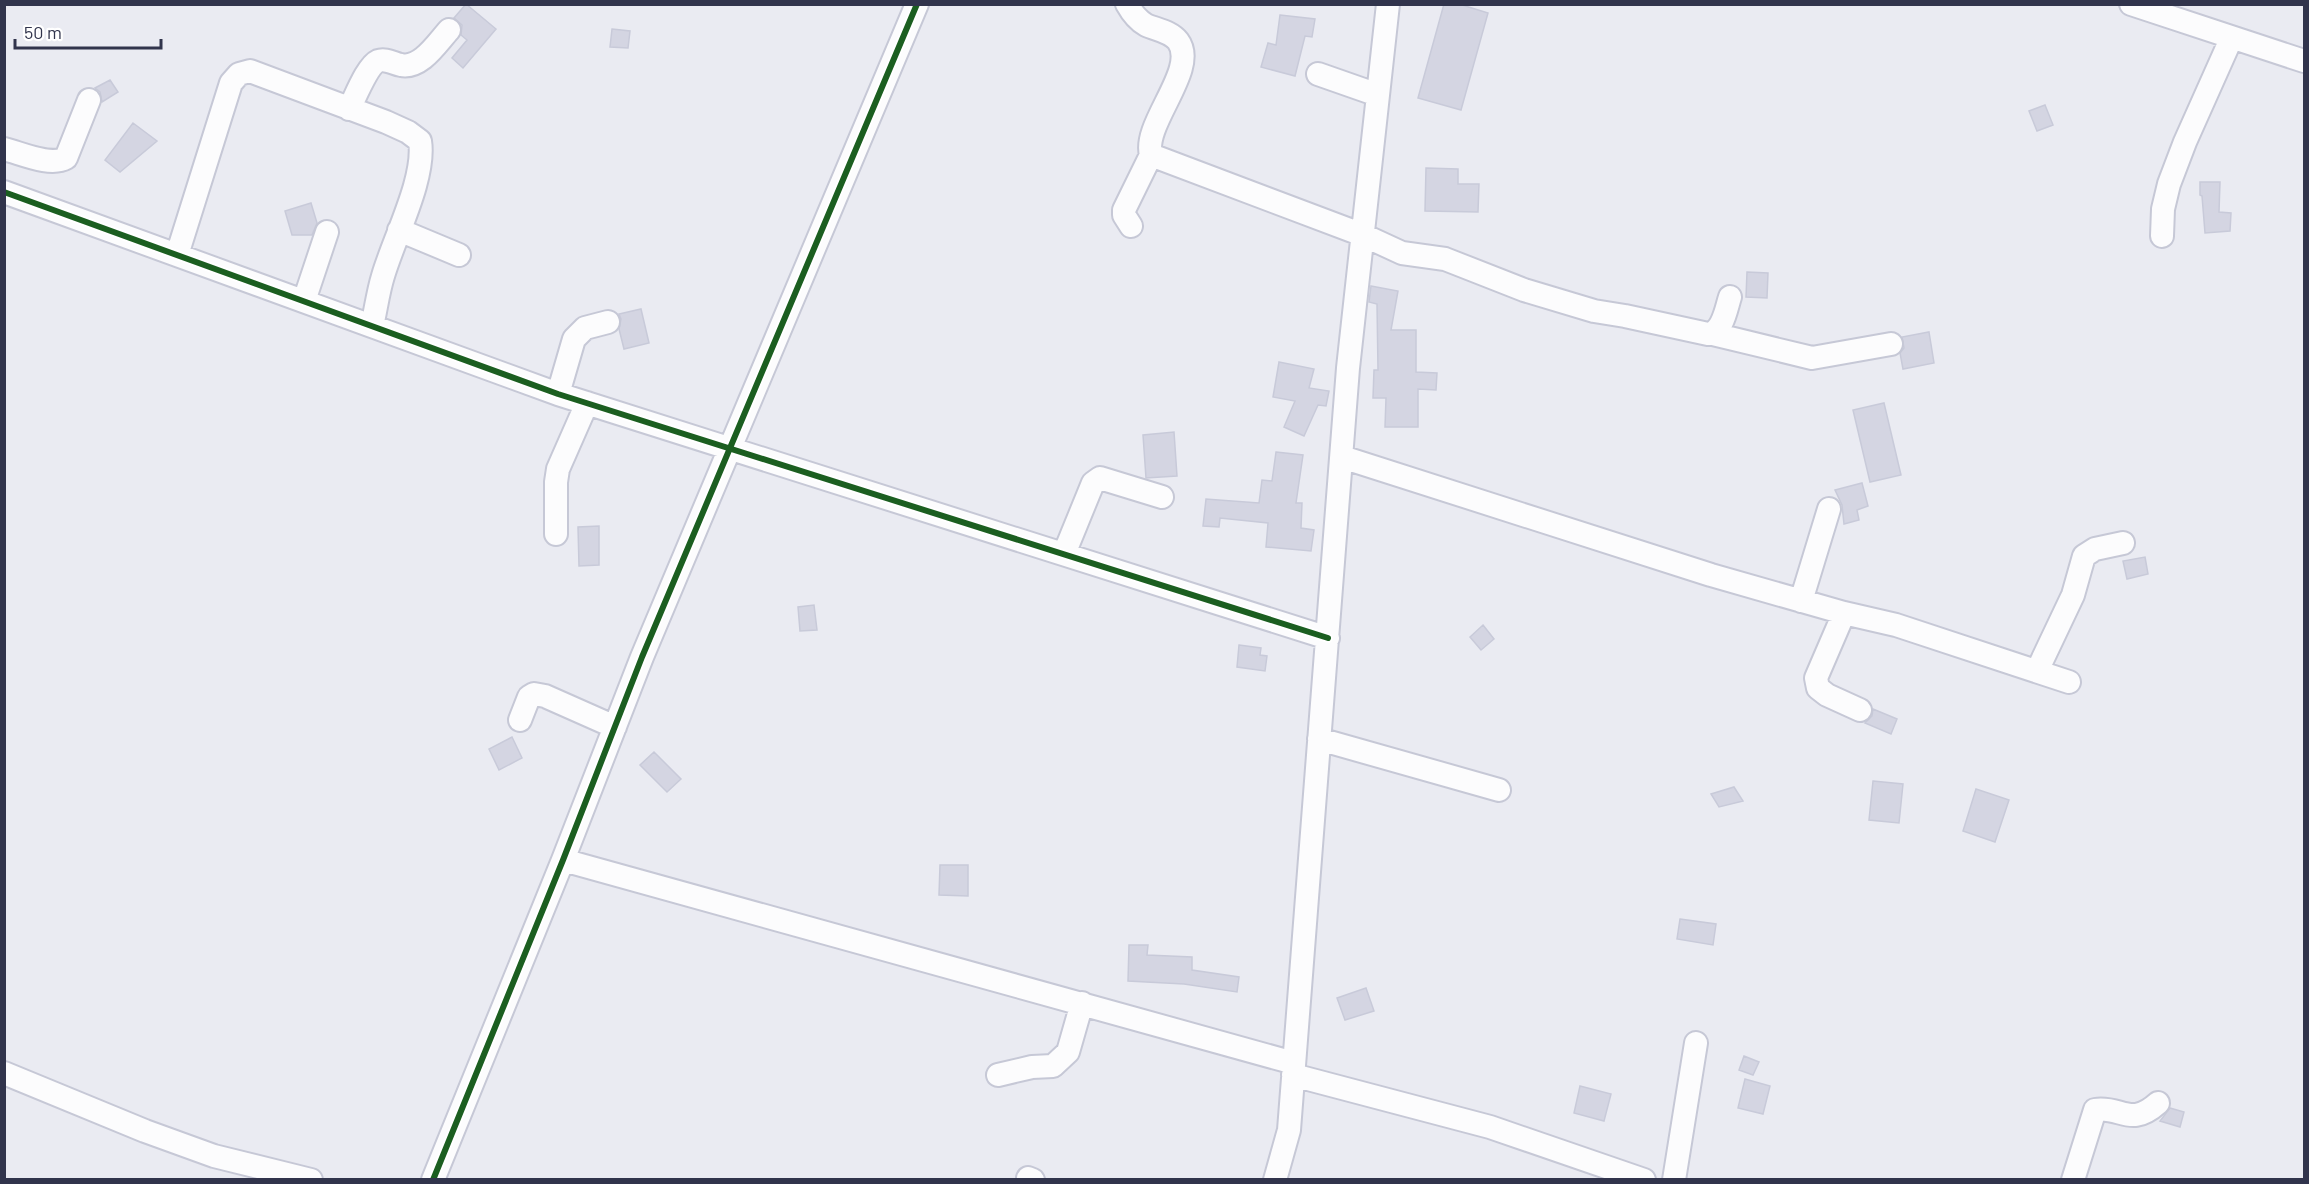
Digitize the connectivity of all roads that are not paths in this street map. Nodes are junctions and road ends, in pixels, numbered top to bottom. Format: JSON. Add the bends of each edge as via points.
{"nodes":[{"id":1,"x":916,"y":4,"type":"edge"},
{"id":2,"x":1127,"y":4,"type":"edge"},
{"id":3,"x":1388,"y":4,"type":"edge"},
{"id":4,"x":2133,"y":5,"type":"edge"},
{"id":5,"x":449,"y":30,"type":"dead end"},
{"id":6,"x":2231,"y":39,"type":"junction"},
{"id":7,"x":2304,"y":62,"type":"edge"},
{"id":8,"x":1318,"y":74,"type":"dead end"},
{"id":9,"x":1378,"y":95,"type":"junction"},
{"id":10,"x":89,"y":100,"type":"dead end"},
{"id":11,"x":349,"y":109,"type":"junction"},
{"id":12,"x":4,"y":149,"type":"edge"},
{"id":13,"x":1151,"y":155,"type":"junction"},
{"id":14,"x":4,"y":192,"type":"edge"},
{"id":15,"x":1131,"y":226,"type":"dead end"},
{"id":16,"x":399,"y":230,"type":"junction"},
{"id":17,"x":327,"y":232,"type":"dead end"},
{"id":18,"x":1363,"y":235,"type":"junction"},
{"id":19,"x":2162,"y":236,"type":"dead end"},
{"id":20,"x":177,"y":255,"type":"junction"},
{"id":21,"x":459,"y":255,"type":"dead end"},
{"id":22,"x":1730,"y":297,"type":"dead end"},
{"id":23,"x":304,"y":301,"type":"junction"},
{"id":24,"x":608,"y":322,"type":"dead end"},
{"id":25,"x":372,"y":326,"type":"junction"},
{"id":26,"x":1713,"y":334,"type":"junction"},
{"id":27,"x":1891,"y":344,"type":"dead end"},
{"id":28,"x":558,"y":394,"type":"junction"},
{"id":29,"x":587,"y":403,"type":"junction"},
{"id":30,"x":731,"y":449,"type":"junction"},
{"id":31,"x":1342,"y":457,"type":"junction"},
{"id":32,"x":1162,"y":497,"type":"dead end"},
{"id":33,"x":1829,"y":509,"type":"dead end"},
{"id":34,"x":556,"y":534,"type":"dead end"},
{"id":35,"x":2123,"y":543,"type":"dead end"},
{"id":36,"x":1064,"y":554,"type":"junction"},
{"id":37,"x":1801,"y":601,"type":"junction"},
{"id":38,"x":1844,"y":613,"type":"junction"},
{"id":39,"x":1328,"y":638,"type":"junction"},
{"id":40,"x":2037,"y":671,"type":"junction"},
{"id":41,"x":2069,"y":682,"type":"dead end"},
{"id":42,"x":1860,"y":710,"type":"dead end"},
{"id":43,"x":520,"y":720,"type":"dead end"},
{"id":44,"x":615,"y":727,"type":"junction"},
{"id":45,"x":1319,"y":739,"type":"junction"},
{"id":46,"x":1499,"y":790,"type":"dead end"},
{"id":47,"x":563,"y":860,"type":"junction"},
{"id":48,"x":1082,"y":1003,"type":"junction"},
{"id":49,"x":1696,"y":1043,"type":"dead end"},
{"id":50,"x":1294,"y":1069,"type":"junction"},
{"id":51,"x":4,"y":1073,"type":"edge"},
{"id":52,"x":998,"y":1075,"type":"dead end"},
{"id":53,"x":2158,"y":1103,"type":"dead end"},
{"id":54,"x":311,"y":1179,"type":"edge"},
{"id":55,"x":433,"y":1179,"type":"edge"},
{"id":56,"x":1275,"y":1179,"type":"edge"},
{"id":57,"x":1644,"y":1179,"type":"edge"},
{"id":58,"x":1674,"y":1179,"type":"edge"},
{"id":59,"x":2073,"y":1179,"type":"edge"}],
"edges":[{"from":1,"to":30,"type":"street"},
{"from":2,"to":13,"type":"street","via":[[1135,17],[1172,35],[1183,51],[1181,68],[1151,141]]},
{"from":3,"to":9,"type":"street"},
{"from":4,"to":6,"type":"street"},
{"from":5,"to":11,"type":"street","via":[[417,63],[402,66],[378,61]]},
{"from":6,"to":7,"type":"street"},
{"from":6,"to":19,"type":"street","via":[[2169,184]]},
{"from":8,"to":9,"type":"street"},
{"from":9,"to":18,"type":"street"},
{"from":10,"to":12,"type":"street","via":[[66,158],[49,160]]},
{"from":11,"to":16,"type":"street","via":[[401,129],[420,141],[422,154],[416,182]]},
{"from":11,"to":20,"type":"street","via":[[250,70],[239,74],[231,83]]},
{"from":13,"to":15,"type":"street","via":[[1124,210]]},
{"from":13,"to":18,"type":"street"},
{"from":14,"to":20,"type":"street"},
{"from":16,"to":21,"type":"street"},
{"from":16,"to":25,"type":"street"},
{"from":17,"to":23,"type":"street"},
{"from":18,"to":26,"type":"street","via":[[1401,253],[1445,259],[1594,312]]},
{"from":18,"to":31,"type":"street"},
{"from":20,"to":23,"type":"street"},
{"from":22,"to":26,"type":"street"},
{"from":23,"to":25,"type":"street"},
{"from":24,"to":28,"type":"street","via":[[585,328],[574,339]]},
{"from":25,"to":28,"type":"street"},
{"from":26,"to":27,"type":"street","via":[[1812,358]]},
{"from":28,"to":29,"type":"street"},
{"from":29,"to":30,"type":"street"},
{"from":29,"to":34,"type":"street","via":[[558,469]]},
{"from":30,"to":36,"type":"street"},
{"from":30,"to":44,"type":"street"},
{"from":31,"to":37,"type":"street"},
{"from":31,"to":39,"type":"street"},
{"from":32,"to":36,"type":"street","via":[[1100,478],[1093,483]]},
{"from":33,"to":37,"type":"street"},
{"from":35,"to":40,"type":"street","via":[[2095,549],[2084,556],[2073,595]]},
{"from":36,"to":39,"type":"street"},
{"from":37,"to":38,"type":"street"},
{"from":38,"to":40,"type":"street","via":[[1896,625]]},
{"from":38,"to":42,"type":"street","via":[[1816,678],[1818,688],[1827,695]]},
{"from":39,"to":45,"type":"street"},
{"from":40,"to":41,"type":"street"},
{"from":43,"to":44,"type":"street","via":[[534,694]]},
{"from":44,"to":47,"type":"street"},
{"from":45,"to":46,"type":"street"},
{"from":45,"to":50,"type":"street"},
{"from":47,"to":48,"type":"street"},
{"from":47,"to":55,"type":"street"},
{"from":48,"to":50,"type":"street"},
{"from":48,"to":52,"type":"street","via":[[1068,1052],[1053,1066]]},
{"from":49,"to":58,"type":"street"},
{"from":50,"to":56,"type":"street","via":[[1288,1130]]},
{"from":50,"to":57,"type":"street","via":[[1490,1127]]},
{"from":51,"to":54,"type":"street","via":[[214,1156]]},
{"from":53,"to":59,"type":"street","via":[[2150,1111],[2133,1116],[2106,1108],[2095,1110]]}]}
